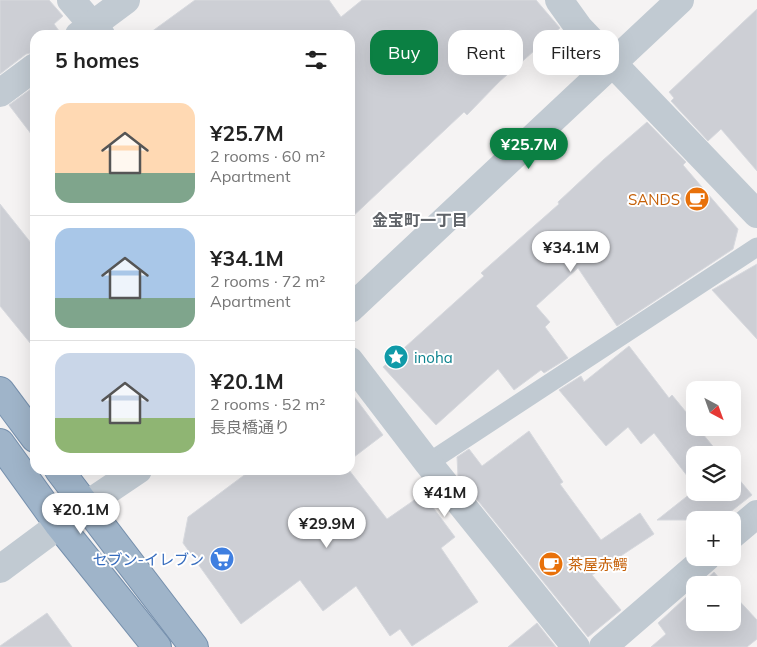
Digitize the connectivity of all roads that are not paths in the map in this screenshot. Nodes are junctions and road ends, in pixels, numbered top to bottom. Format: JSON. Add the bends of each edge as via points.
{"nodes":[{"id":1,"x":71,"y":0,"type":"edge"},
{"id":2,"x":126,"y":0,"type":"edge"},
{"id":3,"x":559,"y":0,"type":"edge"},
{"id":4,"x":680,"y":0,"type":"edge"},
{"id":5,"x":90,"y":30,"type":"edge"},
{"id":6,"x":93,"y":30,"type":"edge"},
{"id":7,"x":580,"y":30,"type":"edge"},
{"id":8,"x":619,"y":57,"type":"edge"},
{"id":9,"x":30,"y":71,"type":"edge"},
{"id":10,"x":619,"y":71,"type":"edge"},
{"id":11,"x":600,"y":75,"type":"edge"},
{"id":12,"x":0,"y":93,"type":"edge"},
{"id":13,"x":757,"y":214,"type":"edge"},
{"id":14,"x":757,"y":247,"type":"edge"},
{"id":15,"x":355,"y":304,"type":"edge"},
{"id":16,"x":355,"y":368,"type":"edge"},
{"id":17,"x":0,"y":391,"type":"edge"},
{"id":18,"x":30,"y":431,"type":"edge"},
{"id":19,"x":0,"y":443,"type":"edge"},
{"id":20,"x":428,"y":463,"type":"junction"},
{"id":21,"x":63,"y":475,"type":"edge"},
{"id":22,"x":131,"y":475,"type":"edge"},
{"id":23,"x":86,"y":505,"type":"junction"},
{"id":24,"x":757,"y":514,"type":"edge"},
{"id":25,"x":59,"y":525,"type":"junction"},
{"id":26,"x":741,"y":527,"type":"edge"},
{"id":27,"x":697,"y":566,"type":"edge"},
{"id":28,"x":0,"y":569,"type":"edge"},
{"id":29,"x":157,"y":647,"type":"edge"},
{"id":30,"x":194,"y":647,"type":"edge"},
{"id":31,"x":576,"y":647,"type":"edge"},
{"id":32,"x":604,"y":647,"type":"edge"}],
"edges":[{"from":1,"to":5,"type":"street"},
{"from":2,"to":6,"type":"street"},
{"from":3,"to":7,"type":"street"},
{"from":4,"to":8,"type":"street"},
{"from":9,"to":12,"type":"street"},
{"from":10,"to":13,"type":"street"},
{"from":11,"to":15,"type":"street"},
{"from":14,"to":20,"type":"lane"},
{"from":16,"to":20,"type":"street"},
{"from":17,"to":18,"type":"highway"},
{"from":19,"to":25,"type":"highway"},
{"from":20,"to":31,"type":"street"},
{"from":21,"to":23,"type":"highway"},
{"from":22,"to":23,"type":"street"},
{"from":23,"to":25,"type":"street"},
{"from":23,"to":30,"type":"highway"},
{"from":24,"to":26,"type":"street"},
{"from":25,"to":28,"type":"street"},
{"from":25,"to":29,"type":"highway"},
{"from":27,"to":32,"type":"street"}]}
